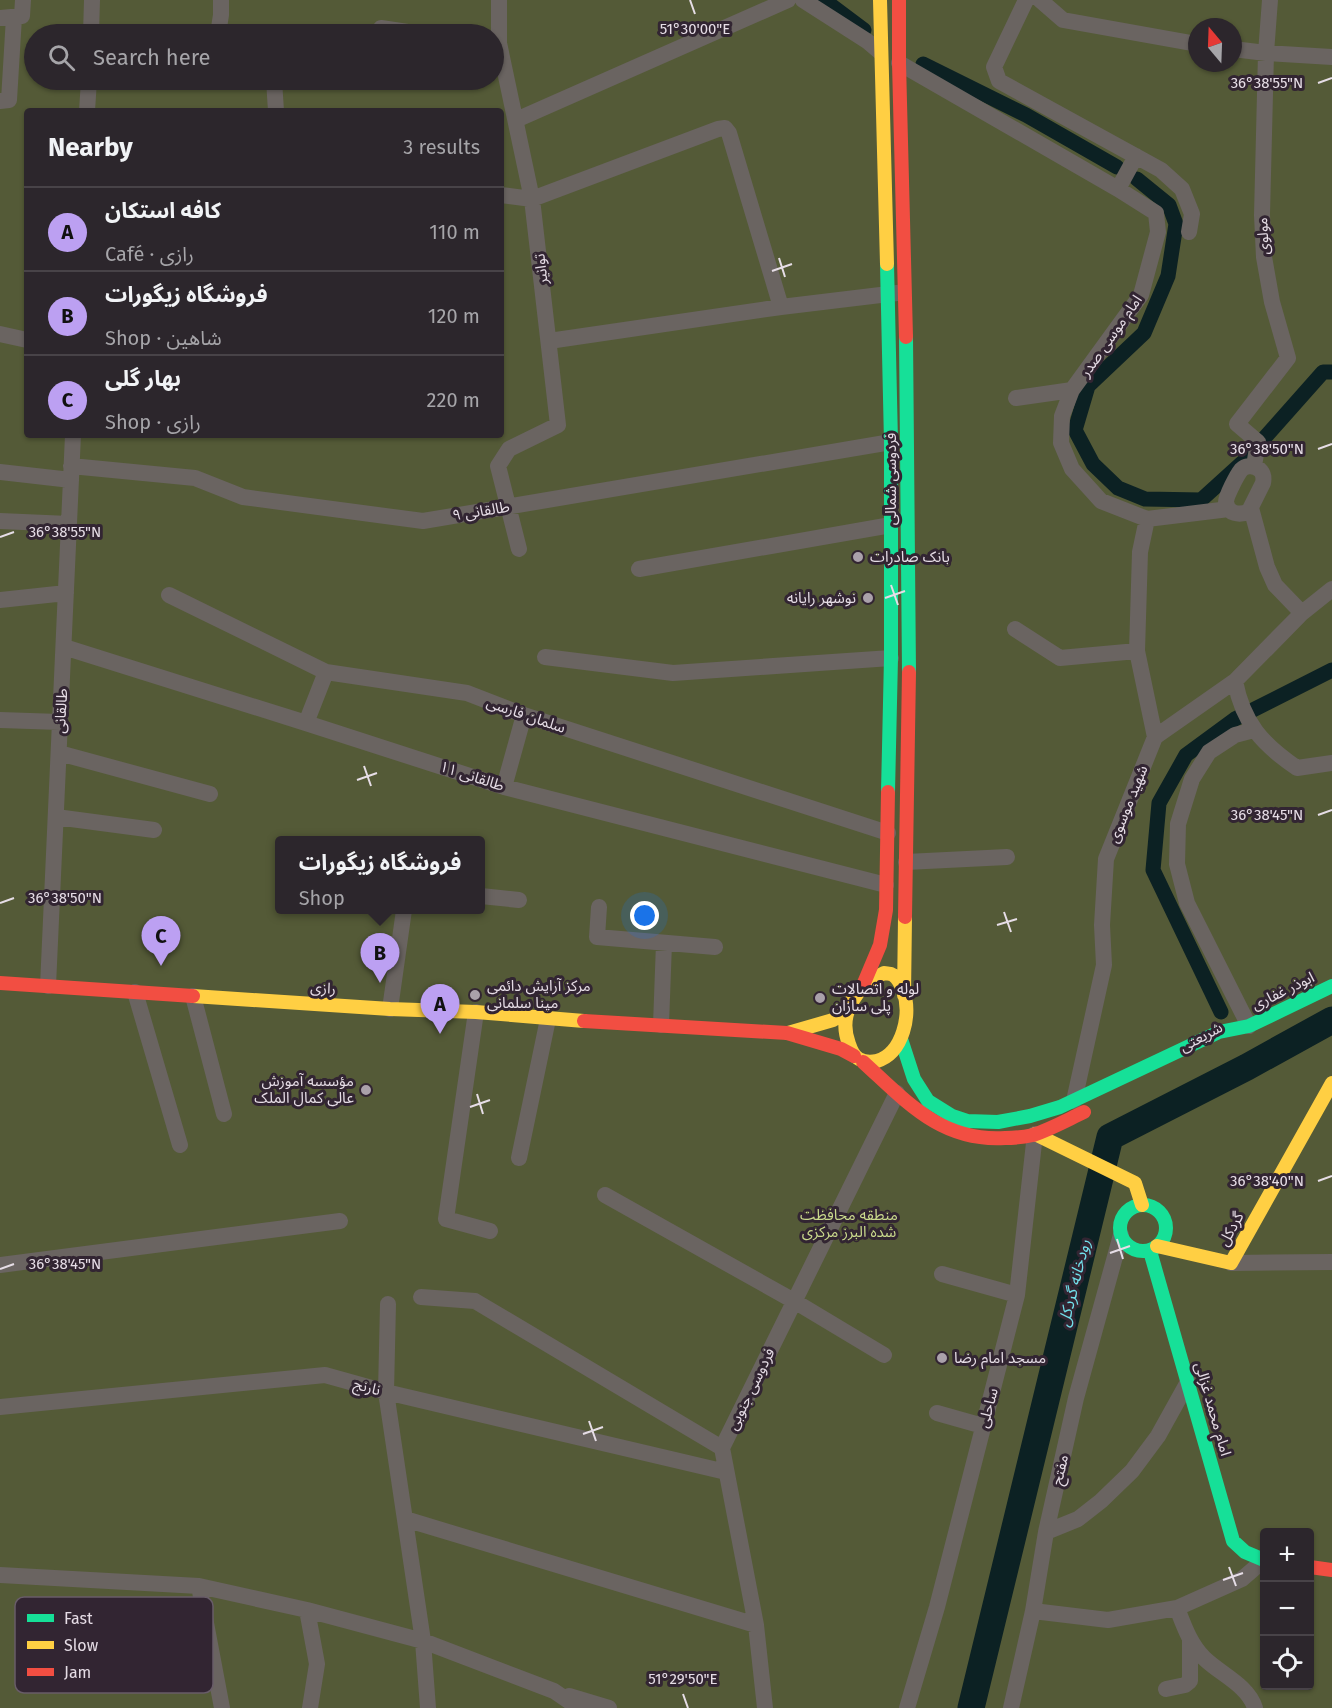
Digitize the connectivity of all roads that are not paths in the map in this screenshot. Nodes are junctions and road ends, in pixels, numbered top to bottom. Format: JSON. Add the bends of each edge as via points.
{"nodes":[{"id":1,"x":23,"y":0,"type":"edge"},
{"id":2,"x":92,"y":0,"type":"edge"},
{"id":3,"x":221,"y":0,"type":"edge"},
{"id":4,"x":499,"y":0,"type":"edge"},
{"id":5,"x":788,"y":0,"type":"edge"},
{"id":6,"x":803,"y":0,"type":"edge"},
{"id":7,"x":880,"y":0,"type":"edge"},
{"id":8,"x":899,"y":0,"type":"edge"},
{"id":9,"x":1026,"y":0,"type":"edge"},
{"id":10,"x":1040,"y":0,"type":"edge"},
{"id":11,"x":1270,"y":0,"type":"edge"},
{"id":12,"x":7,"y":17,"type":"edge"},
{"id":13,"x":91,"y":24,"type":"edge"},
{"id":14,"x":220,"y":24,"type":"edge"},
{"id":15,"x":497,"y":24,"type":"edge"},
{"id":16,"x":1188,"y":42,"type":"edge"},
{"id":17,"x":1242,"y":50,"type":"edge"},
{"id":18,"x":880,"y":51,"type":"junction"},
{"id":19,"x":1266,"y":54,"type":"junction"},
{"id":20,"x":1332,"y":57,"type":"edge"},
{"id":21,"x":899,"y":63,"type":"junction"},
{"id":22,"x":504,"y":74,"type":"edge"},
{"id":23,"x":88,"y":90,"type":"edge"},
{"id":24,"x":275,"y":90,"type":"edge"},
{"id":25,"x":0,"y":101,"type":"edge"},
{"id":26,"x":87,"y":108,"type":"edge"},
{"id":27,"x":276,"y":108,"type":"edge"},
{"id":28,"x":516,"y":120,"type":"junction"},
{"id":29,"x":1136,"y":156,"type":"junction"},
{"id":30,"x":1118,"y":189,"type":"junction"},
{"id":31,"x":504,"y":195,"type":"edge"},
{"id":32,"x":532,"y":199,"type":"junction"},
{"id":33,"x":1189,"y":232,"type":"dead end"},
{"id":34,"x":906,"y":293,"type":"junction"},
{"id":35,"x":886,"y":294,"type":"junction"},
{"id":36,"x":781,"y":307,"type":"junction"},
{"id":37,"x":0,"y":334,"type":"edge"},
{"id":38,"x":24,"y":339,"type":"edge"},
{"id":39,"x":549,"y":341,"type":"junction"},
{"id":40,"x":1072,"y":390,"type":"junction"},
{"id":41,"x":1016,"y":398,"type":"dead end"},
{"id":42,"x":73,"y":438,"type":"edge"},
{"id":43,"x":891,"y":442,"type":"junction"},
{"id":44,"x":1254,"y":466,"type":"junction"},
{"id":45,"x":0,"y":472,"type":"edge"},
{"id":46,"x":71,"y":473,"type":"junction"},
{"id":47,"x":508,"y":507,"type":"junction"},
{"id":48,"x":1251,"y":508,"type":"junction"},
{"id":49,"x":1229,"y":509,"type":"junction"},
{"id":50,"x":1147,"y":519,"type":"junction"},
{"id":51,"x":0,"y":521,"type":"edge"},
{"id":52,"x":69,"y":524,"type":"junction"},
{"id":53,"x":891,"y":525,"type":"junction"},
{"id":54,"x":519,"y":549,"type":"dead end"},
{"id":55,"x":639,"y":570,"type":"dead end"},
{"id":56,"x":1332,"y":589,"type":"edge"},
{"id":57,"x":66,"y":593,"type":"junction"},
{"id":58,"x":169,"y":595,"type":"dead end"},
{"id":59,"x":0,"y":600,"type":"edge"},
{"id":60,"x":1302,"y":613,"type":"junction"},
{"id":61,"x":1015,"y":629,"type":"dead end"},
{"id":62,"x":64,"y":647,"type":"junction"},
{"id":63,"x":1137,"y":651,"type":"junction"},
{"id":64,"x":545,"y":657,"type":"dead end"},
{"id":65,"x":891,"y":658,"type":"junction"},
{"id":66,"x":326,"y":672,"type":"junction"},
{"id":67,"x":1236,"y":689,"type":"junction"},
{"id":68,"x":524,"y":715,"type":"junction"},
{"id":69,"x":0,"y":720,"type":"edge"},
{"id":70,"x":60,"y":722,"type":"junction"},
{"id":71,"x":306,"y":723,"type":"junction"},
{"id":72,"x":1252,"y":726,"type":"junction"},
{"id":73,"x":1155,"y":737,"type":"junction"},
{"id":74,"x":59,"y":753,"type":"junction"},
{"id":75,"x":1332,"y":762,"type":"edge"},
{"id":76,"x":504,"y":787,"type":"junction"},
{"id":77,"x":210,"y":794,"type":"dead end"},
{"id":78,"x":56,"y":817,"type":"junction"},
{"id":79,"x":154,"y":830,"type":"dead end"},
{"id":80,"x":888,"y":833,"type":"junction"},
{"id":81,"x":1007,"y":857,"type":"dead end"},
{"id":82,"x":906,"y":862,"type":"junction"},
{"id":83,"x":886,"y":885,"type":"junction"},
{"id":84,"x":485,"y":897,"type":"edge"},
{"id":85,"x":519,"y":900,"type":"dead end"},
{"id":86,"x":599,"y":907,"type":"dead end"},
{"id":87,"x":403,"y":914,"type":"edge"},
{"id":88,"x":664,"y":943,"type":"junction"},
{"id":89,"x":715,"y":947,"type":"dead end"},
{"id":90,"x":0,"y":983,"type":"edge"},
{"id":91,"x":48,"y":986,"type":"junction"},
{"id":92,"x":1332,"y":986,"type":"edge"},
{"id":93,"x":860,"y":988,"type":"junction"},
{"id":94,"x":135,"y":992,"type":"junction"},
{"id":95,"x":904,"y":994,"type":"junction"},
{"id":96,"x":193,"y":996,"type":"junction"},
{"id":97,"x":390,"y":1009,"type":"junction"},
{"id":98,"x":476,"y":1012,"type":"junction"},
{"id":99,"x":548,"y":1019,"type":"junction"},
{"id":100,"x":661,"y":1025,"type":"junction"},
{"id":101,"x":1249,"y":1026,"type":"junction"},
{"id":102,"x":787,"y":1033,"type":"junction"},
{"id":103,"x":901,"y":1039,"type":"junction"},
{"id":104,"x":1225,"y":1046,"type":"dead end"},
{"id":105,"x":859,"y":1059,"type":"junction"},
{"id":106,"x":1332,"y":1083,"type":"edge"},
{"id":107,"x":897,"y":1093,"type":"junction"},
{"id":108,"x":1074,"y":1101,"type":"junction"},
{"id":109,"x":1095,"y":1107,"type":"dead end"},
{"id":110,"x":224,"y":1114,"type":"dead end"},
{"id":111,"x":1035,"y":1134,"type":"junction"},
{"id":112,"x":180,"y":1145,"type":"dead end"},
{"id":113,"x":519,"y":1158,"type":"dead end"},
{"id":114,"x":605,"y":1195,"type":"dead end"},
{"id":115,"x":1142,"y":1205,"type":"junction"},
{"id":116,"x":340,"y":1221,"type":"dead end"},
{"id":117,"x":490,"y":1230,"type":"dead end"},
{"id":118,"x":1121,"y":1235,"type":"junction"},
{"id":119,"x":1154,"y":1248,"type":"junction"},
{"id":120,"x":1332,"y":1262,"type":"edge"},
{"id":121,"x":1231,"y":1263,"type":"junction"},
{"id":122,"x":0,"y":1265,"type":"edge"},
{"id":123,"x":942,"y":1274,"type":"dead end"},
{"id":124,"x":1017,"y":1295,"type":"junction"},
{"id":125,"x":421,"y":1297,"type":"dead end"},
{"id":126,"x":794,"y":1301,"type":"junction"},
{"id":127,"x":388,"y":1304,"type":"dead end"},
{"id":128,"x":884,"y":1355,"type":"dead end"},
{"id":129,"x":1188,"y":1382,"type":"junction"},
{"id":130,"x":386,"y":1392,"type":"junction"},
{"id":131,"x":0,"y":1407,"type":"edge"},
{"id":132,"x":936,"y":1413,"type":"dead end"},
{"id":133,"x":983,"y":1426,"type":"junction"},
{"id":134,"x":722,"y":1448,"type":"junction"},
{"id":135,"x":726,"y":1472,"type":"junction"},
{"id":136,"x":405,"y":1519,"type":"junction"},
{"id":137,"x":1046,"y":1532,"type":"junction"},
{"id":138,"x":1260,"y":1558,"type":"edge"},
{"id":139,"x":1260,"y":1563,"type":"edge"},
{"id":140,"x":1314,"y":1568,"type":"edge"},
{"id":141,"x":1332,"y":1570,"type":"edge"},
{"id":142,"x":0,"y":1575,"type":"edge"},
{"id":143,"x":199,"y":1586,"type":"junction"},
{"id":144,"x":201,"y":1597,"type":"edge"},
{"id":145,"x":1177,"y":1608,"type":"junction"},
{"id":146,"x":307,"y":1610,"type":"junction"},
{"id":147,"x":1033,"y":1611,"type":"junction"},
{"id":148,"x":756,"y":1625,"type":"junction"},
{"id":149,"x":423,"y":1641,"type":"junction"},
{"id":150,"x":1190,"y":1641,"type":"junction"},
{"id":151,"x":213,"y":1660,"type":"edge"},
{"id":152,"x":1166,"y":1689,"type":"dead end"},
{"id":153,"x":554,"y":1691,"type":"junction"},
{"id":154,"x":222,"y":1708,"type":"edge"},
{"id":155,"x":310,"y":1708,"type":"edge"},
{"id":156,"x":428,"y":1708,"type":"edge"},
{"id":157,"x":579,"y":1708,"type":"edge"},
{"id":158,"x":609,"y":1708,"type":"edge"},
{"id":159,"x":765,"y":1708,"type":"edge"},
{"id":160,"x":907,"y":1708,"type":"edge"},
{"id":161,"x":1011,"y":1708,"type":"edge"},
{"id":162,"x":1255,"y":1708,"type":"edge"}],
"edges":[{"from":1,"to":12,"type":"street","via":[[22,16]]},
{"from":2,"to":13,"type":"street"},
{"from":3,"to":14,"type":"street"},
{"from":4,"to":15,"type":"street","name":"توانیر"},
{"from":5,"to":28,"type":"street"},
{"from":6,"to":18,"type":"street"},
{"from":7,"to":18,"type":"street","name":"فردوسی شمالی"},
{"from":8,"to":21,"type":"street","name":"فردوسی شمالی"},
{"from":9,"to":29,"type":"street","via":[[994,67],[999,81]]},
{"from":10,"to":16,"type":"street","via":[[1063,20]]},
{"from":11,"to":19,"type":"street","name":"مولوی"},
{"from":12,"to":25,"type":"street","via":[[9,100]]},
{"from":17,"to":19,"type":"street"},
{"from":18,"to":35,"type":"street","name":"فردوسی شمالی"},
{"from":19,"to":20,"type":"street"},
{"from":19,"to":44,"type":"street","name":"مولوی","via":[[1264,257],[1288,358],[1237,424],[1258,442]]},
{"from":21,"to":30,"type":"street","name":"امام موسی صدر"},
{"from":21,"to":34,"type":"street","name":"فردوسی شمالی"},
{"from":22,"to":28,"type":"street","name":"توانیر"},
{"from":23,"to":26,"type":"street"},
{"from":24,"to":27,"type":"street"},
{"from":28,"to":32,"type":"street","name":"توانیر"},
{"from":29,"to":30,"type":"street"},
{"from":29,"to":33,"type":"street","via":[[1161,170],[1182,189],[1192,214]]},
{"from":30,"to":40,"type":"street","name":"امام موسی صدر","via":[[1156,213],[1158,232],[1141,295]]},
{"from":31,"to":32,"type":"street"},
{"from":32,"to":36,"type":"street","via":[[725,128]]},
{"from":32,"to":39,"type":"street","name":"توانیر"},
{"from":34,"to":35,"type":"street"},
{"from":34,"to":82,"type":"street","name":"فردوسی شمالی"},
{"from":35,"to":36,"type":"street"},
{"from":35,"to":43,"type":"street","name":"فردوسی شمالی"},
{"from":36,"to":39,"type":"street"},
{"from":37,"to":38,"type":"street"},
{"from":39,"to":47,"type":"street","name":"توانیر","via":[[558,425],[509,448],[498,466]]},
{"from":40,"to":41,"type":"street"},
{"from":40,"to":50,"type":"street","name":"امام موسی صدر","via":[[1062,416],[1061,443],[1072,469],[1101,501]]},
{"from":42,"to":46,"type":"street","name":"طالقانی"},
{"from":43,"to":47,"type":"street","name":"طالقانی ۹"},
{"from":43,"to":53,"type":"street","name":"فردوسی شمالی"},
{"from":44,"to":48,"type":"street","via":[[1264,479]]},
{"from":44,"to":49,"type":"street","via":[[1239,473],[1227,497]]},
{"from":45,"to":46,"type":"street","name":"طالقانی ۹"},
{"from":46,"to":47,"type":"street","name":"طالقانی ۹","via":[[195,478],[243,497],[423,521]]},
{"from":46,"to":52,"type":"street","name":"طالقانی"},
{"from":47,"to":54,"type":"street"},
{"from":48,"to":49,"type":"street","name":"امام موسی صدر","via":[[1241,514]]},
{"from":48,"to":60,"type":"street","via":[[1275,585]]},
{"from":49,"to":50,"type":"street","name":"امام موسی صدر"},
{"from":50,"to":63,"type":"street","via":[[1140,552]]},
{"from":51,"to":52,"type":"street"},
{"from":52,"to":57,"type":"street","name":"طالقانی"},
{"from":53,"to":55,"type":"street"},
{"from":53,"to":65,"type":"street","name":"فردوسی شمالی"},
{"from":56,"to":60,"type":"street"},
{"from":57,"to":59,"type":"street"},
{"from":57,"to":62,"type":"street","name":"طالقانی"},
{"from":58,"to":66,"type":"street","name":"سلمان فارسی"},
{"from":60,"to":67,"type":"street"},
{"from":61,"to":63,"type":"street","via":[[1060,658]]},
{"from":62,"to":70,"type":"street","name":"طالقانی"},
{"from":62,"to":71,"type":"street","name":"طالقانی ۱۱"},
{"from":63,"to":73,"type":"street"},
{"from":64,"to":65,"type":"street","via":[[673,673]]},
{"from":65,"to":80,"type":"street","name":"فردوسی شمالی"},
{"from":66,"to":68,"type":"street","name":"سلمان فارسی","via":[[466,693]]},
{"from":66,"to":71,"type":"street"},
{"from":67,"to":72,"type":"street"},
{"from":67,"to":73,"type":"street"},
{"from":68,"to":76,"type":"street"},
{"from":68,"to":80,"type":"street","name":"سلمان فارسی"},
{"from":69,"to":70,"type":"street"},
{"from":70,"to":74,"type":"street","name":"طالقانی"},
{"from":71,"to":76,"type":"street","name":"طالقانی ۱۱"},
{"from":72,"to":75,"type":"street","via":[[1277,755],[1297,768]]},
{"from":72,"to":101,"type":"street","via":[[1209,752],[1192,779],[1178,824],[1177,864],[1187,903]]},
{"from":73,"to":108,"type":"street","name":"شهید موسوی","via":[[1106,859],[1104,965]]},
{"from":74,"to":77,"type":"street"},
{"from":74,"to":78,"type":"street","name":"طالقانی"},
{"from":76,"to":83,"type":"street","name":"طالقانی ۱۱"},
{"from":78,"to":79,"type":"street"},
{"from":78,"to":91,"type":"street","name":"طالقانی"},
{"from":80,"to":83,"type":"street","name":"فردوسی شمالی"},
{"from":81,"to":82,"type":"street"},
{"from":82,"to":95,"type":"street","name":"فردوسی شمالی"},
{"from":83,"to":93,"type":"street","name":"فردوسی شمالی","via":[[880,945]]},
{"from":84,"to":85,"type":"street"},
{"from":86,"to":88,"type":"street","via":[[597,938]]},
{"from":87,"to":97,"type":"street"},
{"from":88,"to":89,"type":"street"},
{"from":88,"to":100,"type":"street"},
{"from":90,"to":91,"type":"street","name":"رازی"},
{"from":91,"to":94,"type":"street","name":"رازی"},
{"from":92,"to":101,"type":"street","name":"ابوذر غفاری"},
{"from":93,"to":95,"type":"street","via":[[884,973],[900,983]]},
{"from":93,"to":102,"type":"street","via":[[845,1013],[817,1026]]},
{"from":93,"to":105,"type":"street","via":[[850,1005],[845,1033]]},
{"from":94,"to":96,"type":"street","name":"رازی"},
{"from":94,"to":112,"type":"street"},
{"from":95,"to":103,"type":"street","via":[[907,1008]]},
{"from":96,"to":97,"type":"street","name":"رازی"},
{"from":96,"to":110,"type":"street"},
{"from":97,"to":98,"type":"street","name":"رازی"},
{"from":98,"to":99,"type":"street","name":"رازی"},
{"from":98,"to":117,"type":"street","via":[[446,1219]]},
{"from":99,"to":100,"type":"street","name":"رازی"},
{"from":99,"to":113,"type":"street"},
{"from":100,"to":102,"type":"street","name":"رازی"},
{"from":101,"to":104,"type":"street","name":"شریعتی"},
{"from":101,"to":108,"type":"street","name":"شریعتی","via":[[1219,1032]]},
{"from":102,"to":105,"type":"street","via":[[832,1046]]},
{"from":103,"to":105,"type":"street","via":[[896,1048],[876,1062]]},
{"from":103,"to":108,"type":"street","name":"شریعتی","via":[[927,1100],[963,1121],[1007,1122]]},
{"from":105,"to":107,"type":"street"},
{"from":106,"to":121,"type":"street","name":"گردکل"},
{"from":107,"to":111,"type":"street","via":[[920,1114],[967,1137],[994,1140]]},
{"from":107,"to":126,"type":"street","name":"فردوسی جنوبی"},
{"from":109,"to":111,"type":"street"},
{"from":111,"to":115,"type":"street","via":[[1135,1183]]},
{"from":111,"to":124,"type":"street","name":"ساحلی"},
{"from":114,"to":126,"type":"street"},
{"from":115,"to":118,"type":"street","via":[[1122,1219]]},
{"from":115,"to":119,"type":"street","via":[[1158,1210],[1164,1217],[1166,1234]]},
{"from":116,"to":122,"type":"street"},
{"from":118,"to":119,"type":"street","via":[[1130,1247],[1143,1252]]},
{"from":118,"to":137,"type":"street","name":"مفتح","via":[[1076,1398]]},
{"from":119,"to":121,"type":"street","name":"گردکل"},
{"from":119,"to":129,"type":"street","name":"امام محمد غزالی"},
{"from":120,"to":121,"type":"street"},
{"from":123,"to":124,"type":"street"},
{"from":124,"to":133,"type":"street","name":"ساحلی"},
{"from":125,"to":134,"type":"street","via":[[475,1301]]},
{"from":126,"to":128,"type":"street"},
{"from":126,"to":134,"type":"street","name":"فردوسی جنوبی"},
{"from":127,"to":130,"type":"street"},
{"from":129,"to":137,"type":"street","via":[[1158,1436],[1132,1471],[1078,1519]]},
{"from":129,"to":138,"type":"street","name":"امام محمد غزالی","via":[[1233,1541]]},
{"from":130,"to":131,"type":"street","name":"نارنج","via":[[325,1375]]},
{"from":130,"to":135,"type":"street","name":"نارنج"},
{"from":130,"to":136,"type":"street"},
{"from":132,"to":133,"type":"street"},
{"from":133,"to":160,"type":"street","name":"ساحلی"},
{"from":134,"to":135,"type":"street","name":"فردوسی جنوبی"},
{"from":135,"to":148,"type":"street","name":"فردوسی جنوبی"},
{"from":136,"to":148,"type":"street"},
{"from":136,"to":149,"type":"street"},
{"from":137,"to":147,"type":"street","name":"مفتح"},
{"from":139,"to":145,"type":"street","via":[[1242,1579]]},
{"from":140,"to":141,"type":"street"},
{"from":142,"to":143,"type":"street"},
{"from":143,"to":144,"type":"street"},
{"from":143,"to":146,"type":"street"},
{"from":145,"to":147,"type":"street","via":[[1108,1620]]},
{"from":145,"to":150,"type":"street"},
{"from":146,"to":149,"type":"street"},
{"from":146,"to":155,"type":"street","via":[[317,1664]]},
{"from":147,"to":161,"type":"street","name":"مفتح"},
{"from":148,"to":159,"type":"street","name":"فردوسی جنوبی"},
{"from":149,"to":153,"type":"street"},
{"from":149,"to":156,"type":"street"},
{"from":150,"to":152,"type":"street","via":[[1190,1681]]},
{"from":150,"to":162,"type":"street","via":[[1204,1658],[1248,1694]]},
{"from":151,"to":154,"type":"street"},
{"from":153,"to":157,"type":"street"},
{"from":153,"to":158,"type":"street"}]}
